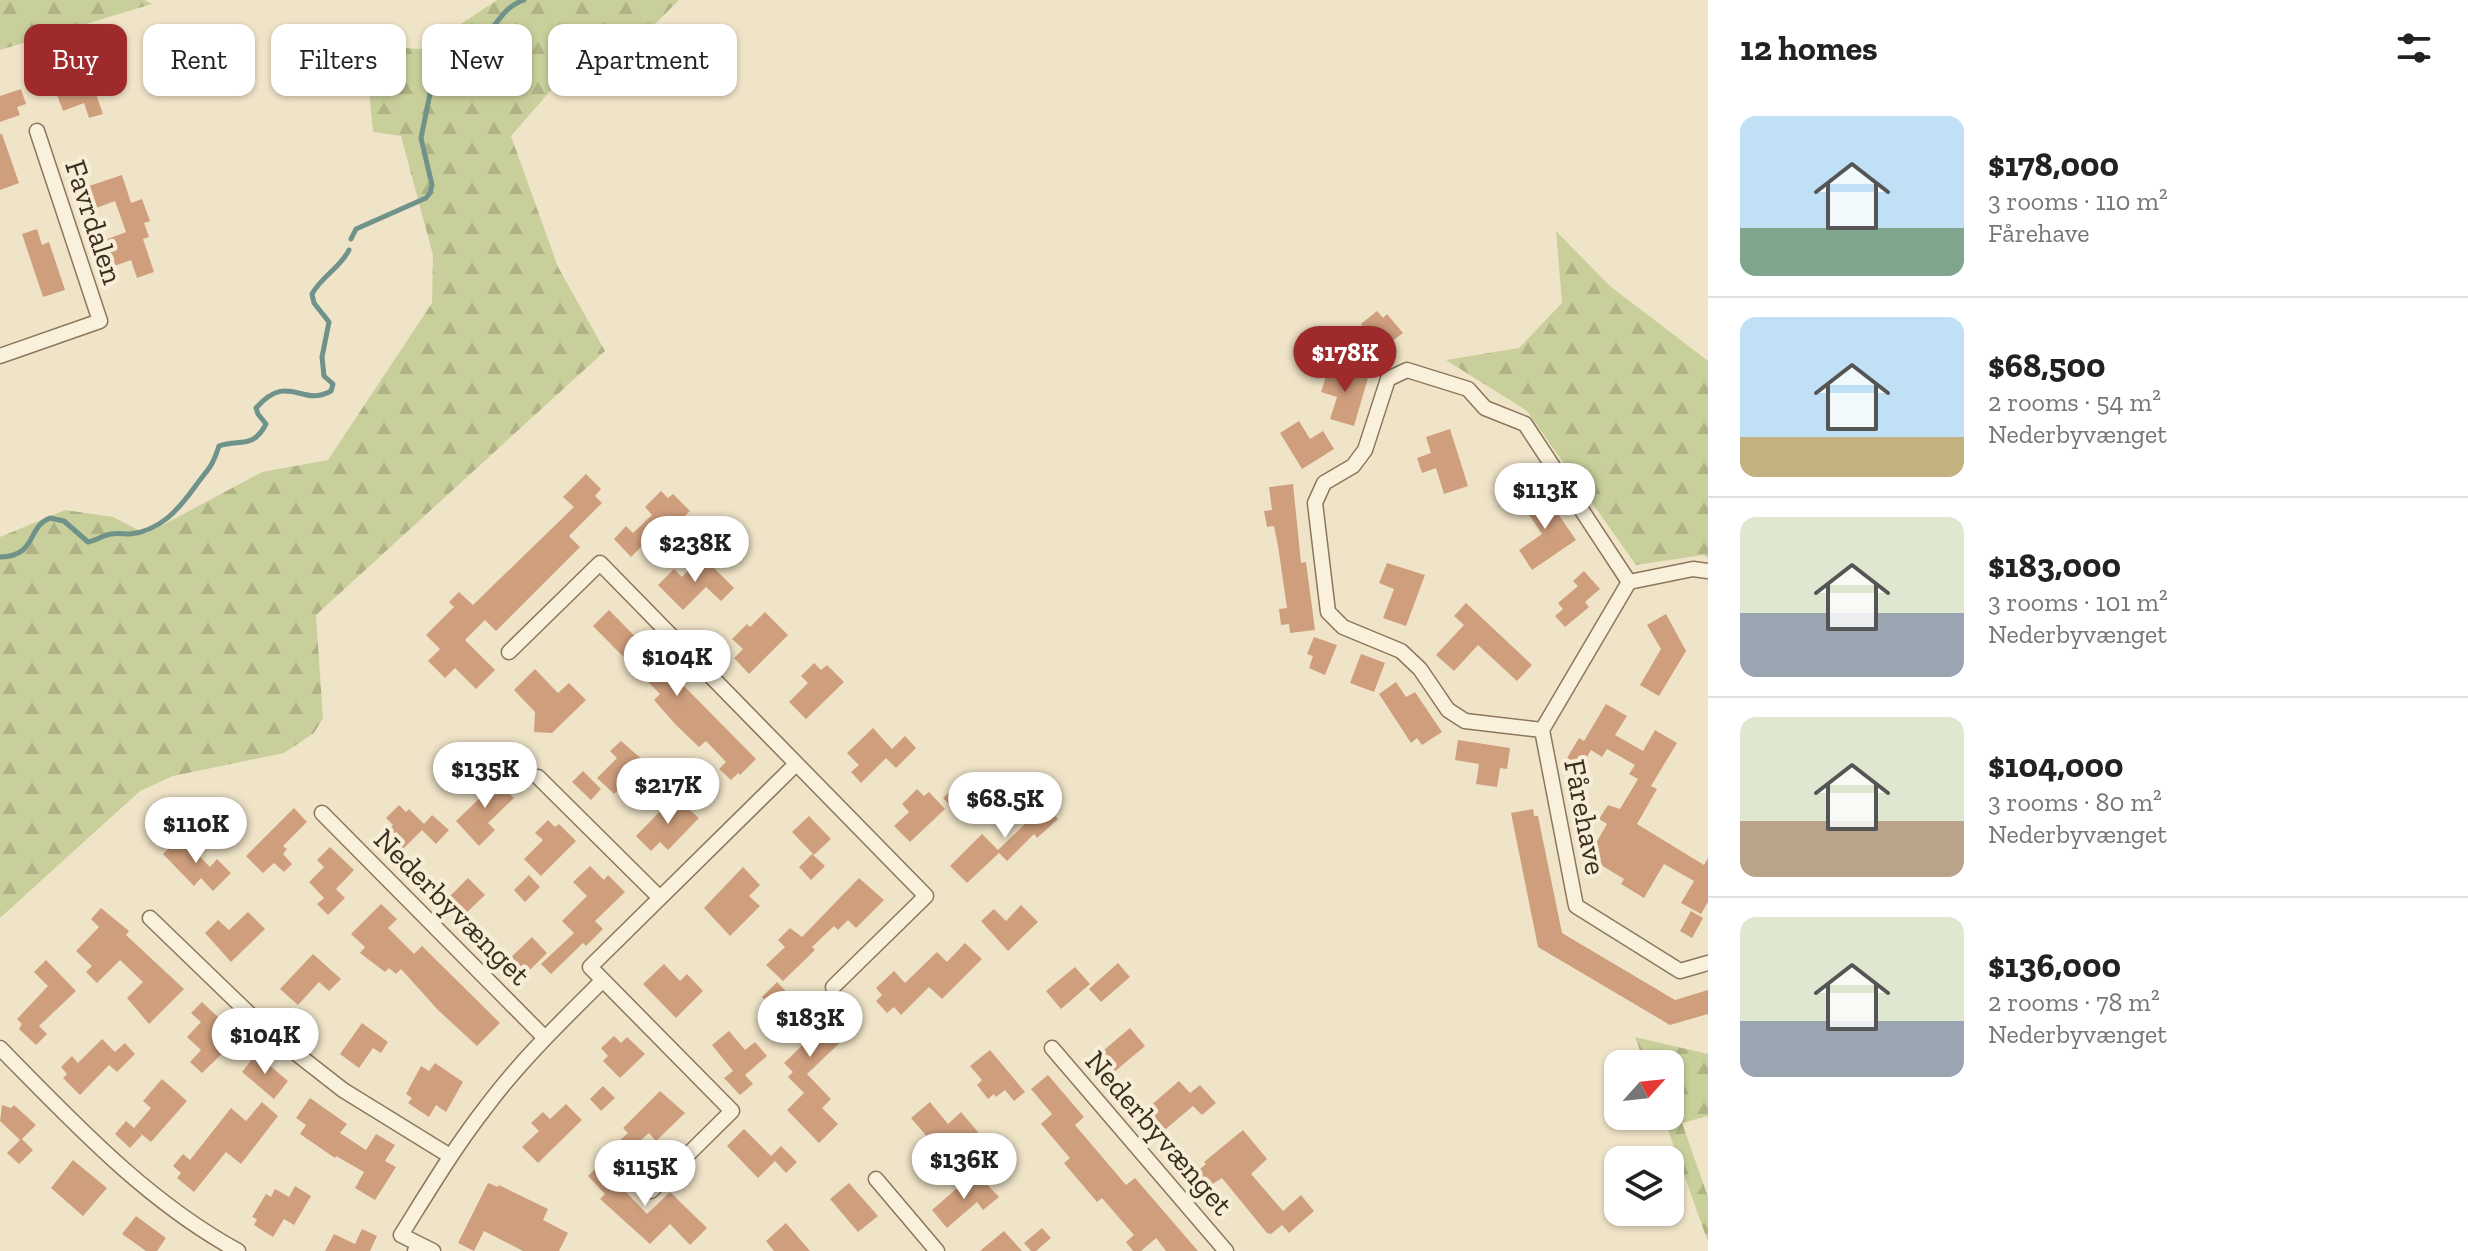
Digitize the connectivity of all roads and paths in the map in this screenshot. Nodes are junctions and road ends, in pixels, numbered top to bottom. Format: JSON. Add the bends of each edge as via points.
{"nodes":[{"id":1,"x":37,"y":131,"type":"dead end"},
{"id":2,"x":0,"y":356,"type":"edge"},
{"id":3,"x":1708,"y":571,"type":"edge"},
{"id":4,"x":1629,"y":582,"type":"junction"},
{"id":5,"x":509,"y":652,"type":"dead end"},
{"id":6,"x":1542,"y":730,"type":"junction"},
{"id":7,"x":796,"y":764,"type":"junction"},
{"id":8,"x":538,"y":777,"type":"dead end"},
{"id":9,"x":322,"y":813,"type":"dead end"},
{"id":10,"x":660,"y":898,"type":"junction"},
{"id":11,"x":150,"y":918,"type":"dead end"},
{"id":12,"x":1708,"y":963,"type":"edge"},
{"id":13,"x":603,"y":980,"type":"junction"},
{"id":14,"x":833,"y":987,"type":"dead end"},
{"id":15,"x":545,"y":1038,"type":"junction"},
{"id":16,"x":0,"y":1048,"type":"edge"},
{"id":17,"x":1052,"y":1048,"type":"dead end"},
{"id":18,"x":450,"y":1156,"type":"junction"},
{"id":19,"x":876,"y":1179,"type":"dead end"},
{"id":20,"x":651,"y":1191,"type":"dead end"},
{"id":21,"x":417,"y":1247,"type":"edge"},
{"id":22,"x":238,"y":1251,"type":"edge"},
{"id":23,"x":433,"y":1251,"type":"edge"},
{"id":24,"x":937,"y":1251,"type":"edge"},
{"id":25,"x":1226,"y":1251,"type":"edge"}],
"edges":[{"from":1,"to":2,"type":"street","name":"Favrdalen","via":[[100,321]]},
{"from":3,"to":4,"type":"street","via":[[1693,569]]},
{"from":4,"to":6,"type":"street","name":"Fårehave"},
{"from":4,"to":6,"type":"street","name":"Fårehave","via":[[1525,424],[1485,408],[1468,389],[1407,370],[1388,379],[1365,450],[1353,466],[1324,483],[1315,503],[1328,612],[1343,627],[1401,651],[1448,710],[1465,721]]},
{"from":5,"to":7,"type":"street","via":[[600,563]]},
{"from":6,"to":12,"type":"street","name":"Fårehave","via":[[1576,906],[1680,971]]},
{"from":7,"to":10,"type":"street"},
{"from":7,"to":14,"type":"street","via":[[926,896]]},
{"from":8,"to":10,"type":"street"},
{"from":9,"to":15,"type":"street","name":"Nederbyvænget"},
{"from":10,"to":13,"type":"street","via":[[590,967]]},
{"from":11,"to":18,"type":"street","via":[[265,1029],[343,1090]]},
{"from":13,"to":15,"type":"street"},
{"from":13,"to":20,"type":"street","via":[[732,1111]]},
{"from":15,"to":18,"type":"street"},
{"from":16,"to":22,"type":"street","via":[[111,1159],[173,1210]]},
{"from":17,"to":25,"type":"street","name":"Nederbyvænget"},
{"from":18,"to":21,"type":"street","via":[[401,1235]]},
{"from":19,"to":24,"type":"street"},
{"from":21,"to":23,"type":"street"}]}
